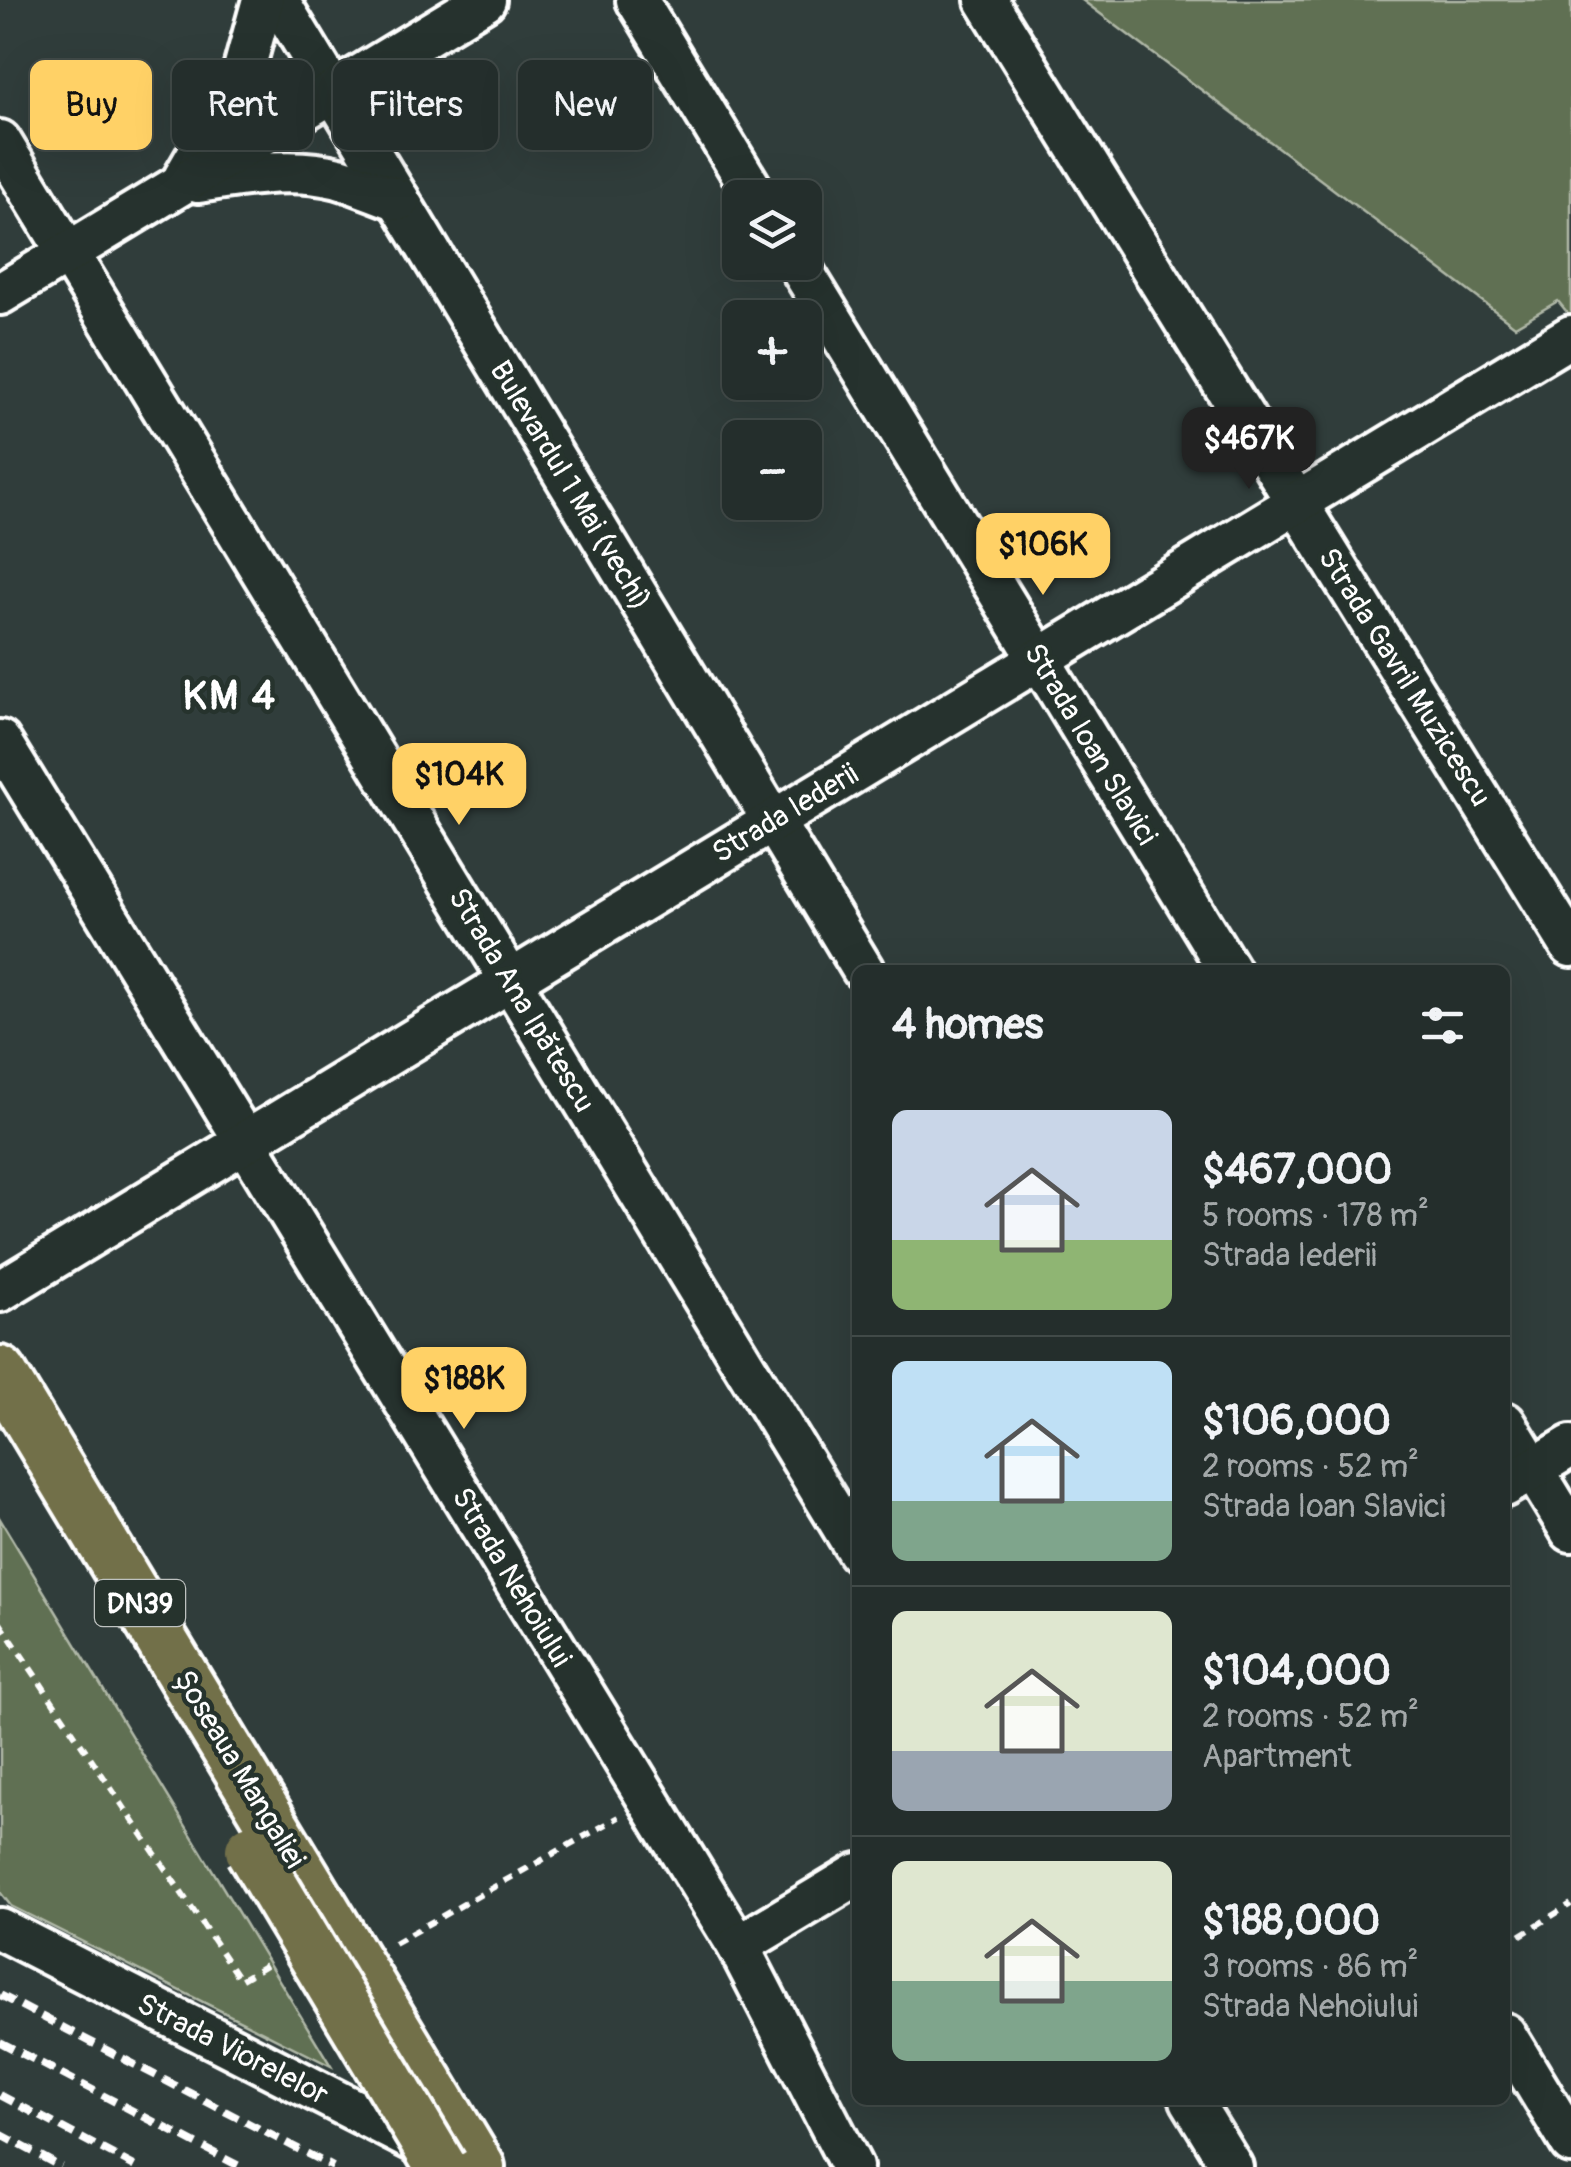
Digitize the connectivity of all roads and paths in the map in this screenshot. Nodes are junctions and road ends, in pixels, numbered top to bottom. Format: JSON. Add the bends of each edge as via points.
{"nodes":[{"id":1,"x":263,"y":0,"type":"edge"},
{"id":2,"x":278,"y":0,"type":"edge"},
{"id":3,"x":486,"y":0,"type":"edge"},
{"id":4,"x":637,"y":0,"type":"edge"},
{"id":5,"x":986,"y":0,"type":"edge"},
{"id":6,"x":387,"y":60,"type":"edge"},
{"id":7,"x":333,"y":90,"type":"edge"},
{"id":8,"x":333,"y":93,"type":"edge"},
{"id":9,"x":0,"y":141,"type":"edge"},
{"id":10,"x":369,"y":150,"type":"edge"},
{"id":11,"x":747,"y":180,"type":"edge"},
{"id":12,"x":180,"y":186,"type":"junction"},
{"id":13,"x":399,"y":200,"type":"junction"},
{"id":14,"x":68,"y":253,"type":"junction"},
{"id":15,"x":808,"y":280,"type":"edge"},
{"id":16,"x":0,"y":294,"type":"edge"},
{"id":17,"x":1570,"y":335,"type":"edge"},
{"id":18,"x":1296,"y":501,"type":"junction"},
{"id":19,"x":1038,"y":658,"type":"junction"},
{"id":20,"x":0,"y":740,"type":"edge"},
{"id":21,"x":773,"y":820,"type":"junction"},
{"id":22,"x":1571,"y":946,"type":"edge"},
{"id":23,"x":861,"y":965,"type":"edge"},
{"id":24,"x":1226,"y":965,"type":"edge"},
{"id":25,"x":510,"y":980,"type":"junction"},
{"id":26,"x":245,"y":1142,"type":"junction"},
{"id":27,"x":0,"y":1291,"type":"edge"},
{"id":28,"x":0,"y":1372,"type":"edge"},
{"id":29,"x":0,"y":1434,"type":"edge"},
{"id":30,"x":1510,"y":1442,"type":"edge"},
{"id":31,"x":1571,"y":1446,"type":"edge"},
{"id":32,"x":1519,"y":1477,"type":"edge"},
{"id":33,"x":1571,"y":1531,"type":"edge"},
{"id":34,"x":852,"y":1542,"type":"edge"},
{"id":35,"x":0,"y":1623,"type":"edge"},
{"id":36,"x":648,"y":1800,"type":"junction"},
{"id":37,"x":265,"y":1842,"type":"junction"},
{"id":38,"x":852,"y":1878,"type":"edge"},
{"id":39,"x":1571,"y":1904,"type":"edge"},
{"id":40,"x":0,"y":1929,"type":"edge"},
{"id":41,"x":1510,"y":1942,"type":"edge"},
{"id":42,"x":738,"y":1946,"type":"junction"},
{"id":43,"x":380,"y":1951,"type":"dead end"},
{"id":44,"x":280,"y":1956,"type":"dead end"},
{"id":45,"x":1510,"y":2042,"type":"edge"},
{"id":46,"x":1194,"y":2105,"type":"edge"},
{"id":47,"x":1571,"y":2144,"type":"edge"},
{"id":48,"x":441,"y":2167,"type":"edge"},
{"id":49,"x":466,"y":2167,"type":"edge"},
{"id":50,"x":479,"y":2167,"type":"edge"},
{"id":51,"x":852,"y":2167,"type":"edge"},
{"id":52,"x":1232,"y":2167,"type":"edge"}],
"edges":[{"from":1,"to":12,"type":"street","via":[[241,80]]},
{"from":2,"to":7,"type":"street","name":"Bulevardul 1 Mai (vechi)"},
{"from":3,"to":6,"type":"street"},
{"from":4,"to":11,"type":"street"},
{"from":5,"to":18,"type":"street","name":"Strada Gavril Muzicescu"},
{"from":8,"to":12,"type":"street"},
{"from":9,"to":14,"type":"street","name":"Strada Ana Ipătescu"},
{"from":10,"to":13,"type":"street","name":"Bulevardul 1 Mai (vechi)"},
{"from":12,"to":13,"type":"street","via":[[297,172],[338,178]]},
{"from":12,"to":14,"type":"street"},
{"from":13,"to":21,"type":"street","name":"Bulevardul 1 Mai (vechi)"},
{"from":14,"to":16,"type":"street"},
{"from":14,"to":25,"type":"street","name":"Strada Ana Ipătescu"},
{"from":15,"to":19,"type":"street","name":"Strada Ioan Slavici"},
{"from":17,"to":18,"type":"street","name":"Strada Iederii"},
{"from":18,"to":19,"type":"street","name":"Strada Iederii"},
{"from":18,"to":22,"type":"street","name":"Strada Gavril Muzicescu"},
{"from":19,"to":21,"type":"street","name":"Strada Iederii"},
{"from":19,"to":24,"type":"street","name":"Strada Ioan Slavici"},
{"from":20,"to":26,"type":"street","name":"Strada Nehoiului"},
{"from":21,"to":23,"type":"street","name":"Bulevardul 1 Mai (vechi)"},
{"from":21,"to":25,"type":"street","name":"Strada Iederii"},
{"from":25,"to":26,"type":"street","name":"Strada Iederii"},
{"from":25,"to":34,"type":"street","name":"Strada Ana Ipătescu"},
{"from":26,"to":27,"type":"street","name":"Strada Iederii"},
{"from":26,"to":36,"type":"street","name":"Strada Nehoiului"},
{"from":28,"to":37,"type":"main road","name":"Șoseaua Mangaliei","number":"DN39"},
{"from":29,"to":37,"type":"main road","name":"Șoseaua Mangaliei"},
{"from":30,"to":32,"type":"street"},
{"from":31,"to":32,"type":"street"},
{"from":32,"to":33,"type":"street"},
{"from":35,"to":44,"type":"path","via":[[240,1980]]},
{"from":36,"to":42,"type":"street","name":"Strada Nehoiului"},
{"from":36,"to":43,"type":"path"},
{"from":37,"to":48,"type":"main road","name":"Șoseaua Mangaliei","bridge":true},
{"from":37,"to":50,"type":"main road","name":"Șoseaua Mangaliei","number":"DN39"},
{"from":38,"to":42,"type":"street"},
{"from":39,"to":41,"type":"path"},
{"from":40,"to":49,"type":"street","name":"Strada Viorelelor"},
{"from":42,"to":51,"type":"street","name":"Strada Nehoiului"},
{"from":45,"to":47,"type":"street"},
{"from":46,"to":52,"type":"street"}]}
